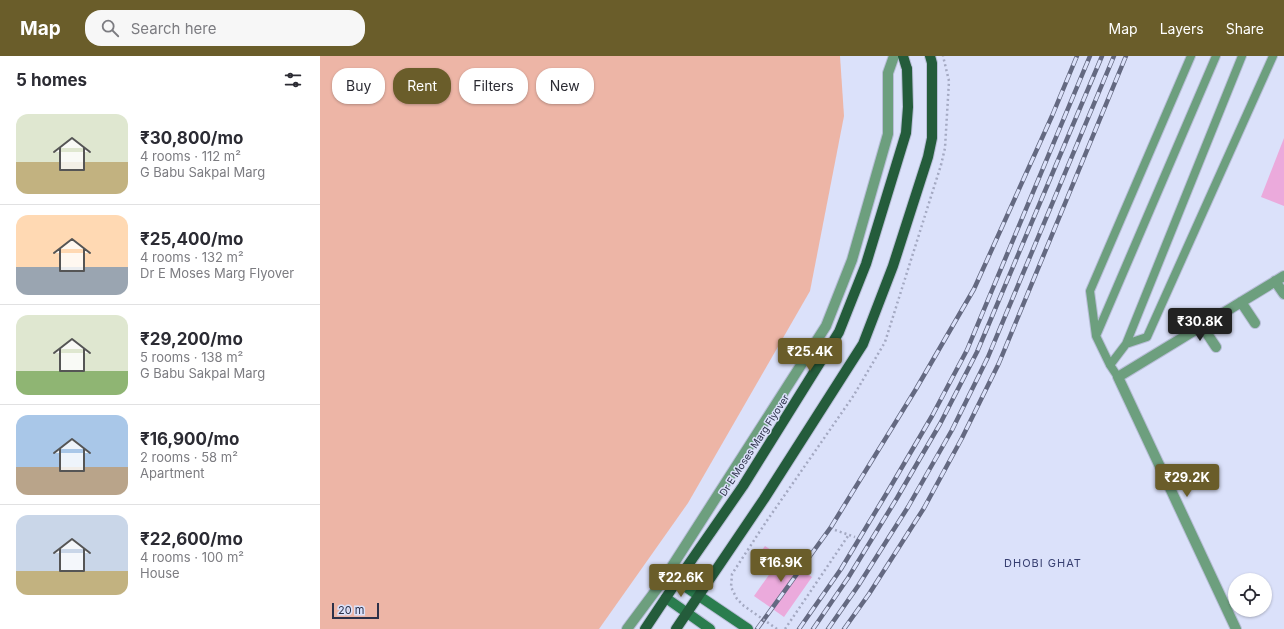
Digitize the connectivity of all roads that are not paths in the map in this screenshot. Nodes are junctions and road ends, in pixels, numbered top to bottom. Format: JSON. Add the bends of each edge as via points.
{"nodes":[{"id":1,"x":894,"y":56,"type":"edge"},
{"id":2,"x":904,"y":56,"type":"edge"},
{"id":3,"x":930,"y":56,"type":"edge"},
{"id":4,"x":1191,"y":56,"type":"edge"},
{"id":5,"x":1216,"y":56,"type":"edge"},
{"id":6,"x":1242,"y":56,"type":"edge"},
{"id":7,"x":1273,"y":56,"type":"edge"},
{"id":8,"x":1284,"y":276,"type":"edge"},
{"id":9,"x":1275,"y":281,"type":"junction"},
{"id":10,"x":1284,"y":294,"type":"edge"},
{"id":11,"x":1241,"y":302,"type":"junction"},
{"id":12,"x":1255,"y":323,"type":"dead end"},
{"id":13,"x":1202,"y":326,"type":"junction"},
{"id":14,"x":1096,"y":336,"type":"junction"},
{"id":15,"x":1126,"y":344,"type":"junction"},
{"id":16,"x":1216,"y":347,"type":"dead end"},
{"id":17,"x":1110,"y":365,"type":"junction"},
{"id":18,"x":1118,"y":377,"type":"junction"},
{"id":19,"x":677,"y":581,"type":"junction"},
{"id":20,"x":698,"y":596,"type":"junction"},
{"id":21,"x":666,"y":598,"type":"junction"},
{"id":22,"x":687,"y":613,"type":"junction"},
{"id":23,"x":627,"y":629,"type":"edge"},
{"id":24,"x":645,"y":629,"type":"edge"},
{"id":25,"x":676,"y":629,"type":"edge"},
{"id":26,"x":710,"y":629,"type":"edge"},
{"id":27,"x":748,"y":629,"type":"edge"},
{"id":28,"x":1236,"y":629,"type":"edge"}],
"edges":[{"from":1,"to":23,"type":"street","via":[[888,73],[888,134],[852,260],[826,326],[662,582]]},
{"from":2,"to":19,"type":"main road","name":"Dr E Moses Marg Flyover","bridge":true,"via":[[908,107],[906,133],[866,264],[839,332],[743,486]]},
{"from":3,"to":20,"type":"main road","via":[[932,138],[928,157],[896,259],[863,344],[764,500]]},
{"from":4,"to":14,"type":"lane","via":[[1090,291]]},
{"from":5,"to":14,"type":"lane"},
{"from":6,"to":15,"type":"lane"},
{"from":7,"to":15,"type":"lane","via":[[1148,337]]},
{"from":8,"to":9,"type":"street"},
{"from":9,"to":10,"type":"street"},
{"from":9,"to":11,"type":"street"},
{"from":11,"to":12,"type":"street"},
{"from":11,"to":13,"type":"street"},
{"from":13,"to":16,"type":"street"},
{"from":13,"to":18,"type":"street"},
{"from":14,"to":17,"type":"lane"},
{"from":15,"to":17,"type":"lane"},
{"from":17,"to":18,"type":"lane"},
{"from":18,"to":28,"type":"street"},
{"from":19,"to":20,"type":"main road"},
{"from":19,"to":21,"type":"main road","name":"Dr E Moses Marg Flyover"},
{"from":20,"to":22,"type":"main road"},
{"from":20,"to":27,"type":"main road"},
{"from":21,"to":22,"type":"main road"},
{"from":21,"to":24,"type":"main road","name":"Dr E Moses Marg Flyover"},
{"from":22,"to":25,"type":"main road"},
{"from":22,"to":26,"type":"main road"}]}
